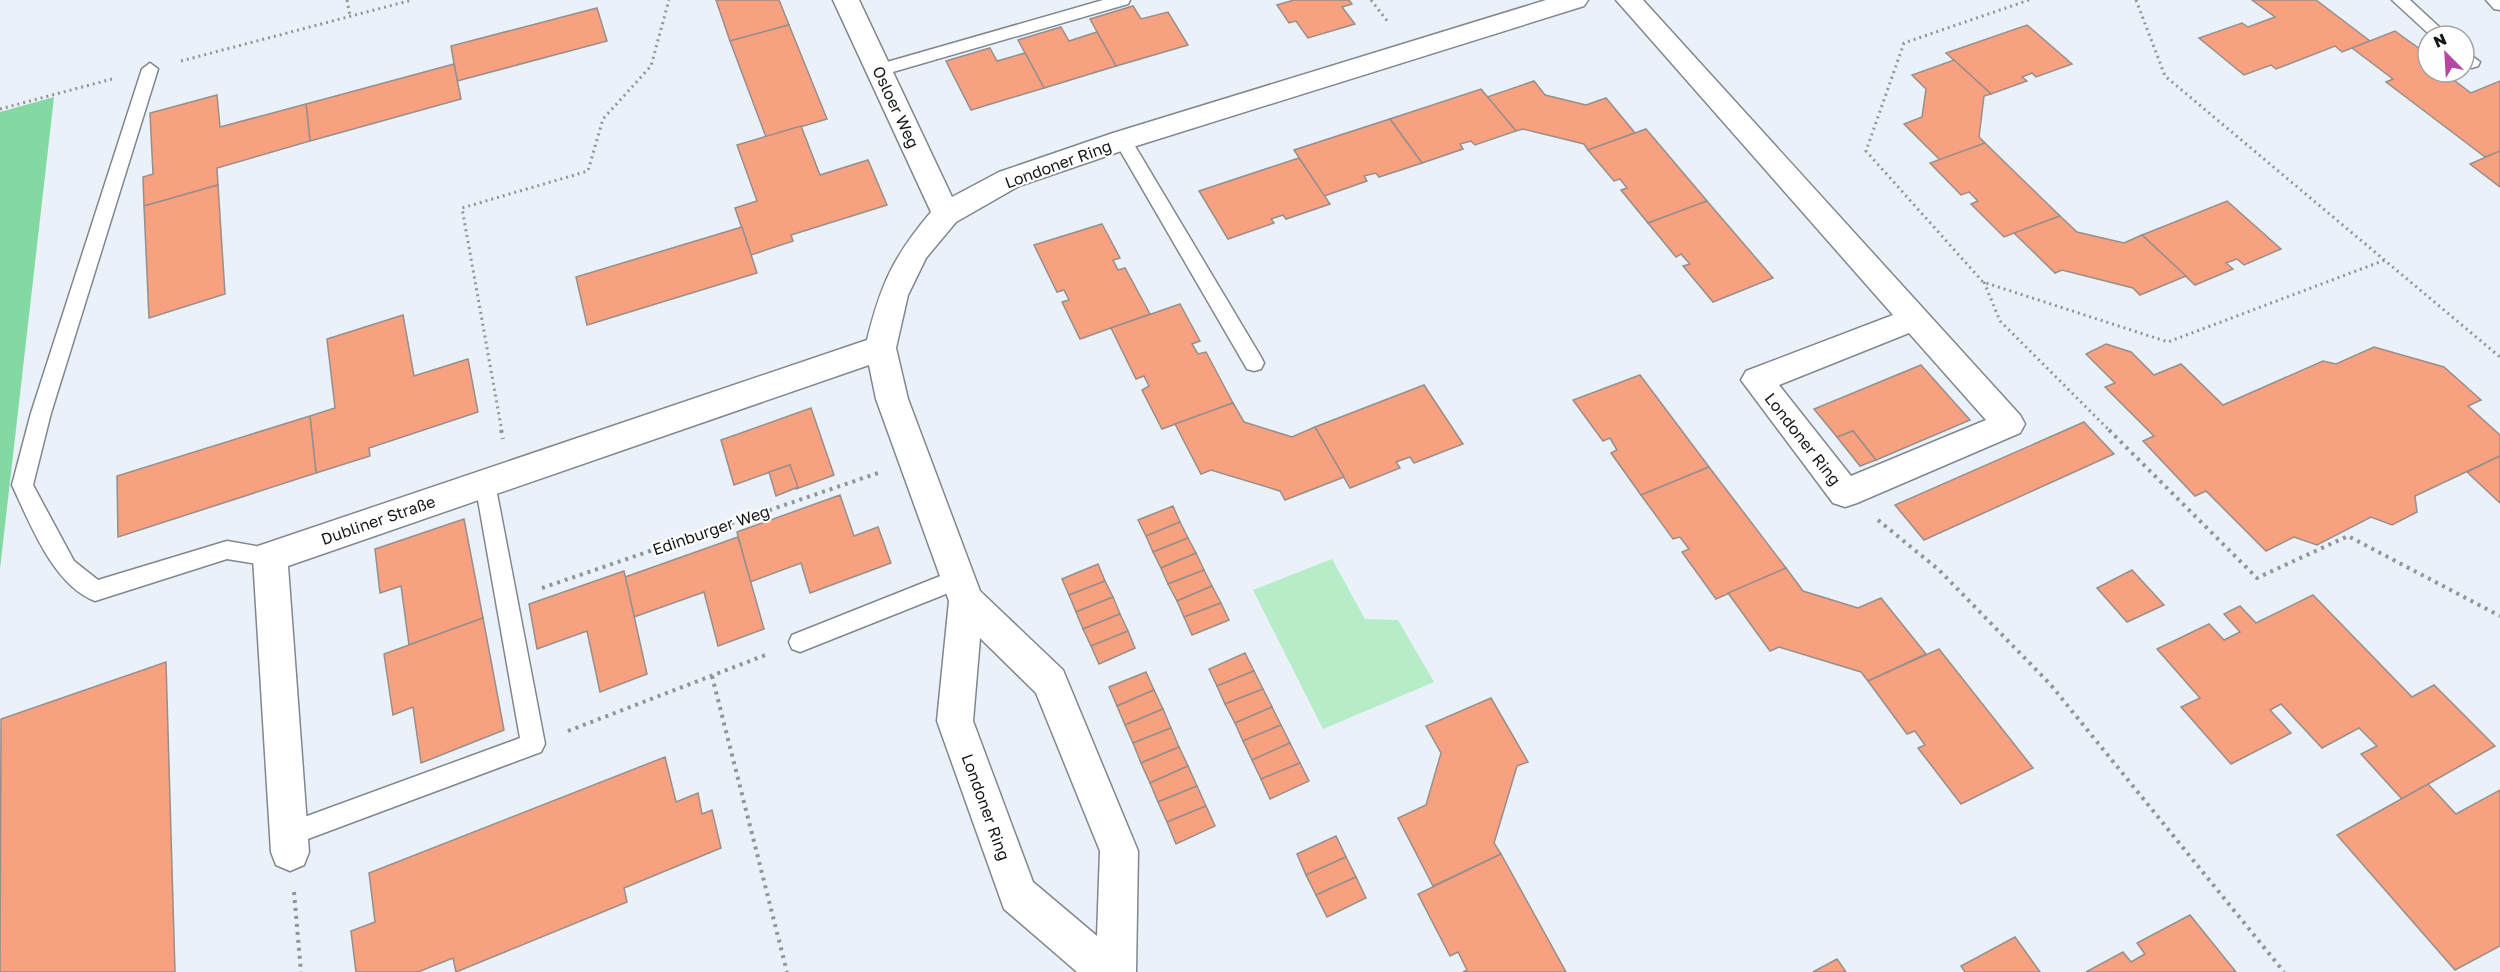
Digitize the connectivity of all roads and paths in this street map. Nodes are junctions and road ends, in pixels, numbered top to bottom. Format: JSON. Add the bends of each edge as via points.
{"nodes":[{"id":1,"x":347,"y":0,"type":"edge"},
{"id":2,"x":412,"y":0,"type":"edge"},
{"id":3,"x":669,"y":0,"type":"edge"},
{"id":4,"x":846,"y":0,"type":"edge"},
{"id":5,"x":1122,"y":0,"type":"edge"},
{"id":6,"x":1575,"y":0,"type":"edge"},
{"id":7,"x":1629,"y":0,"type":"edge"},
{"id":8,"x":2029,"y":0,"type":"edge"},
{"id":9,"x":2136,"y":0,"type":"edge"},
{"id":10,"x":2400,"y":0,"type":"edge"},
{"id":11,"x":2493,"y":0,"type":"edge"},
{"id":12,"x":2500,"y":4,"type":"edge"},
{"id":13,"x":2428,"y":24,"type":"edge"},
{"id":14,"x":150,"y":69,"type":"dead end"},
{"id":15,"x":879,"y":70,"type":"junction"},
{"id":16,"x":1123,"y":140,"type":"junction"},
{"id":17,"x":946,"y":214,"type":"junction"},
{"id":18,"x":2385,"y":260,"type":"junction"},
{"id":19,"x":1983,"y":282,"type":"junction"},
{"id":20,"x":1914,"y":319,"type":"junction"},
{"id":21,"x":881,"y":348,"type":"junction"},
{"id":22,"x":2500,"y":357,"type":"edge"},
{"id":23,"x":1254,"y":363,"type":"dead end"},
{"id":24,"x":914,"y":461,"type":"junction"},
{"id":25,"x":497,"y":479,"type":"junction"},
{"id":26,"x":1845,"y":493,"type":"junction"},
{"id":27,"x":270,"y":557,"type":"junction"},
{"id":28,"x":962,"y":590,"type":"junction"},
{"id":29,"x":507,"y":600,"type":"junction"},
{"id":30,"x":2500,"y":616,"type":"edge"},
{"id":31,"x":800,"y":642,"type":"joint"},
{"id":32,"x":712,"y":676,"type":"junction"},
{"id":33,"x":533,"y":744,"type":"junction"},
{"id":34,"x":290,"y":843,"type":"junction"},
{"id":35,"x":301,"y":972,"type":"edge"},
{"id":36,"x":787,"y":972,"type":"edge"},
{"id":37,"x":1108,"y":972,"type":"edge"},
{"id":38,"x":1116,"y":972,"type":"edge"},
{"id":39,"x":2284,"y":972,"type":"edge"}],
"edges":[{"from":1,"to":2,"type":"path","via":[[350,16]]},
{"from":3,"to":25,"type":"path","via":[[651,66],[603,119],[588,171],[462,208]]},
{"from":4,"to":15,"type":"street","name":"Osloer Weg"},
{"from":5,"to":15,"type":"lane"},
{"from":6,"to":16,"type":"street","name":"Londoner Ring"},
{"from":7,"to":20,"type":"street","name":"Londoner Ring"},
{"from":8,"to":19,"type":"path","via":[[1904,43],[1866,151]]},
{"from":9,"to":18,"type":"path","via":[[2164,76]]},
{"from":10,"to":13,"type":"lane"},
{"from":11,"to":12,"type":"lane"},
{"from":14,"to":27,"type":"lane","via":[[41,413],[22,485],[66,568],[95,591],[227,550]]},
{"from":15,"to":17,"type":"street","name":"Osloer Weg"},
{"from":16,"to":17,"type":"street","name":"Londoner Ring","via":[[1010,179]]},
{"from":16,"to":23,"type":"lane"},
{"from":17,"to":21,"type":"street","name":"Londoner Ring","via":[[915,251],[893,295]]},
{"from":18,"to":19,"type":"path","via":[[2168,342]]},
{"from":18,"to":22,"type":"path"},
{"from":19,"to":30,"type":"path","via":[[2000,321],[2257,578],[2348,536]]},
{"from":20,"to":26,"type":"street","name":"Londoner Ring","via":[[1757,380]]},
{"from":20,"to":26,"type":"street","name":"Londoner Ring","via":[[2009,424]]},
{"from":21,"to":24,"type":"street","name":"Londoner Ring","via":[[892,399]]},
{"from":21,"to":25,"type":"street","name":"Dubliner Straße"},
{"from":24,"to":28,"type":"street","name":"Londoner Ring"},
{"from":24,"to":29,"type":"path","name":"Edinburger Weg"},
{"from":25,"to":27,"type":"street","name":"Dubliner Straße"},
{"from":25,"to":29,"type":"lane"},
{"from":26,"to":39,"type":"path","via":[[1939,570],[2050,684]]},
{"from":27,"to":34,"type":"street"},
{"from":28,"to":31,"type":"lane"},
{"from":28,"to":37,"type":"street","name":"Londoner Ring","via":[[954,721],[1018,895]]},
{"from":28,"to":38,"type":"street","name":"Londoner Ring","via":[[1050,682],[1119,850]]},
{"from":29,"to":33,"type":"lane"},
{"from":31,"to":32,"type":"path"},
{"from":32,"to":33,"type":"path"},
{"from":32,"to":36,"type":"path"},
{"from":33,"to":34,"type":"lane"},
{"from":34,"to":35,"type":"path"}]}
